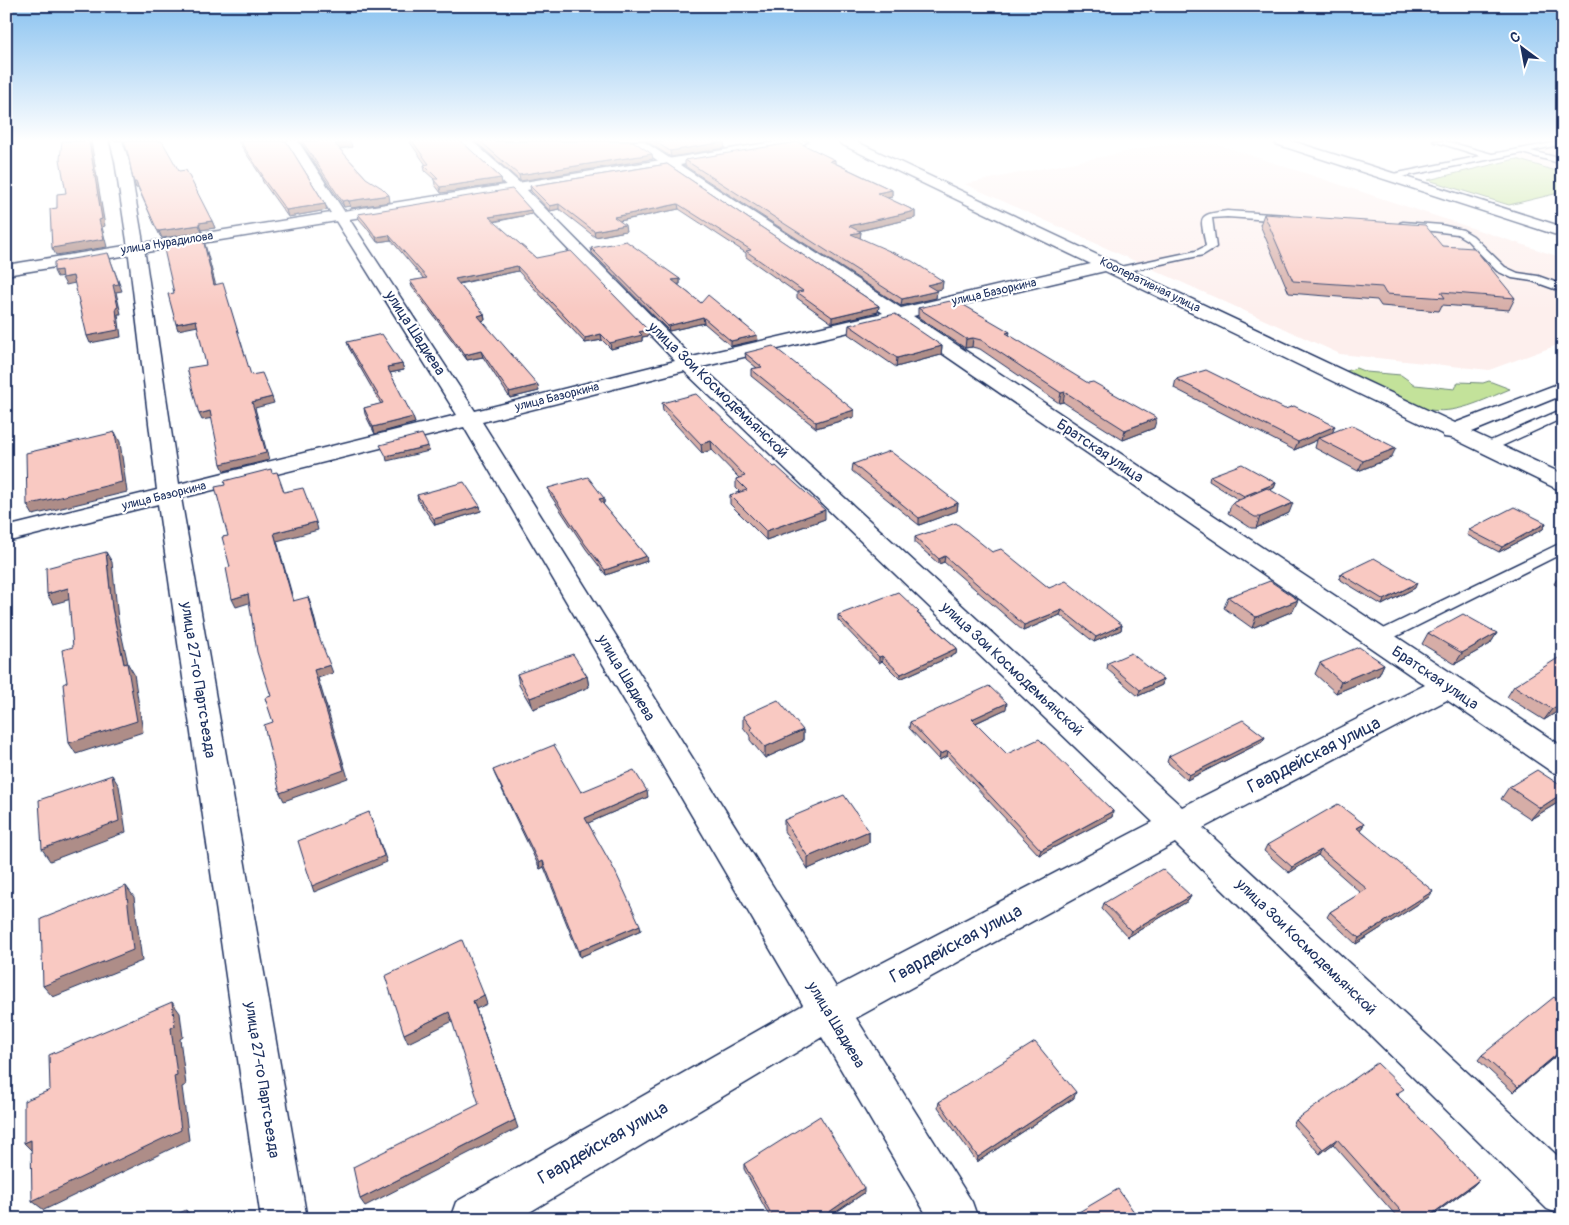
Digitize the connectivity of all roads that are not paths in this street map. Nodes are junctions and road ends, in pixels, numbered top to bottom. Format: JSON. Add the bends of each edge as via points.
{"nodes":[{"id":1,"x":128,"y":198,"type":"edge"},
{"id":2,"x":329,"y":198,"type":"edge"},
{"id":3,"x":448,"y":198,"type":"edge"},
{"id":4,"x":527,"y":198,"type":"edge"},
{"id":5,"x":723,"y":198,"type":"edge"},
{"id":6,"x":967,"y":198,"type":"edge"},
{"id":7,"x":1458,"y":198,"type":"edge"},
{"id":8,"x":340,"y":216,"type":"junction"},
{"id":9,"x":1294,"y":218,"type":"edge"},
{"id":10,"x":1394,"y":225,"type":"edge"},
{"id":11,"x":1563,"y":232,"type":"edge"},
{"id":12,"x":136,"y":248,"type":"junction"},
{"id":13,"x":1114,"y":268,"type":"junction"},
{"id":14,"x":6,"y":270,"type":"edge"},
{"id":15,"x":1563,"y":290,"type":"edge"},
{"id":16,"x":899,"y":315,"type":"junction"},
{"id":17,"x":688,"y":364,"type":"junction"},
{"id":18,"x":1563,"y":388,"type":"edge"},
{"id":19,"x":1563,"y":413,"type":"edge"},
{"id":20,"x":470,"y":419,"type":"junction"},
{"id":21,"x":1452,"y":432,"type":"junction"},
{"id":22,"x":1486,"y":448,"type":"junction"},
{"id":23,"x":1563,"y":483,"type":"edge"},
{"id":24,"x":169,"y":495,"type":"junction"},
{"id":25,"x":6,"y":535,"type":"edge"},
{"id":26,"x":1563,"y":547,"type":"edge"},
{"id":27,"x":1377,"y":639,"type":"junction"},
{"id":28,"x":1448,"y":686,"type":"junction"},
{"id":29,"x":1563,"y":763,"type":"edge"},
{"id":30,"x":1178,"y":825,"type":"junction"},
{"id":31,"x":828,"y":1012,"type":"junction"},
{"id":32,"x":1563,"y":1193,"type":"edge"},
{"id":33,"x":284,"y":1219,"type":"edge"},
{"id":34,"x":474,"y":1219,"type":"edge"},
{"id":35,"x":955,"y":1219,"type":"edge"}],
"edges":[{"from":1,"to":12,"type":"street","name":"улица 27-го Партсъезда"},
{"from":2,"to":8,"type":"street","name":"улица Шадиева"},
{"from":3,"to":8,"type":"street","name":"улица Нурадилова"},
{"from":4,"to":17,"type":"street","name":"улица Зои Космодемьянской"},
{"from":5,"to":16,"type":"street","name":"Братская улица"},
{"from":6,"to":13,"type":"street","name":"Кооперативная улица"},
{"from":7,"to":11,"type":"street"},
{"from":8,"to":12,"type":"street","name":"улица Нурадилова"},
{"from":8,"to":20,"type":"street","name":"улица Шадиева"},
{"from":9,"to":13,"type":"lane","via":[[1208,216],[1211,247],[1199,253]]},
{"from":10,"to":15,"type":"lane","via":[[1460,232],[1501,270],[1534,278]]},
{"from":12,"to":14,"type":"street","name":"улица Нурадилова"},
{"from":12,"to":24,"type":"street","name":"улица 27-го Партсъезда"},
{"from":13,"to":16,"type":"street","name":"улица Базоркина"},
{"from":13,"to":21,"type":"street","name":"Кооперативная улица"},
{"from":16,"to":17,"type":"street","name":"улица Базоркина"},
{"from":16,"to":27,"type":"street","name":"Братская улица"},
{"from":17,"to":20,"type":"street","name":"улица Базоркина"},
{"from":17,"to":30,"type":"street","name":"улица Зои Космодемьянской"},
{"from":18,"to":21,"type":"street"},
{"from":19,"to":22,"type":"lane"},
{"from":20,"to":24,"type":"street","name":"улица Базоркина"},
{"from":20,"to":31,"type":"street","name":"улица Шадиева"},
{"from":21,"to":22,"type":"street","name":"Кооперативная улица"},
{"from":22,"to":23,"type":"street","name":"Кооперативная улица"},
{"from":24,"to":25,"type":"street","name":"улица Базоркина"},
{"from":24,"to":33,"type":"street","name":"улица 27-го Партсъезда"},
{"from":26,"to":27,"type":"lane"},
{"from":27,"to":28,"type":"street","name":"Братская улица"},
{"from":28,"to":29,"type":"street","name":"Братская улица"},
{"from":28,"to":30,"type":"street","name":"Гвардейская улица"},
{"from":30,"to":31,"type":"street","name":"Гвардейская улица"},
{"from":30,"to":32,"type":"street","name":"улица Зои Космодемьянской"},
{"from":31,"to":34,"type":"street","name":"Гвардейская улица"},
{"from":31,"to":35,"type":"street","name":"улица Шадиева"}]}
